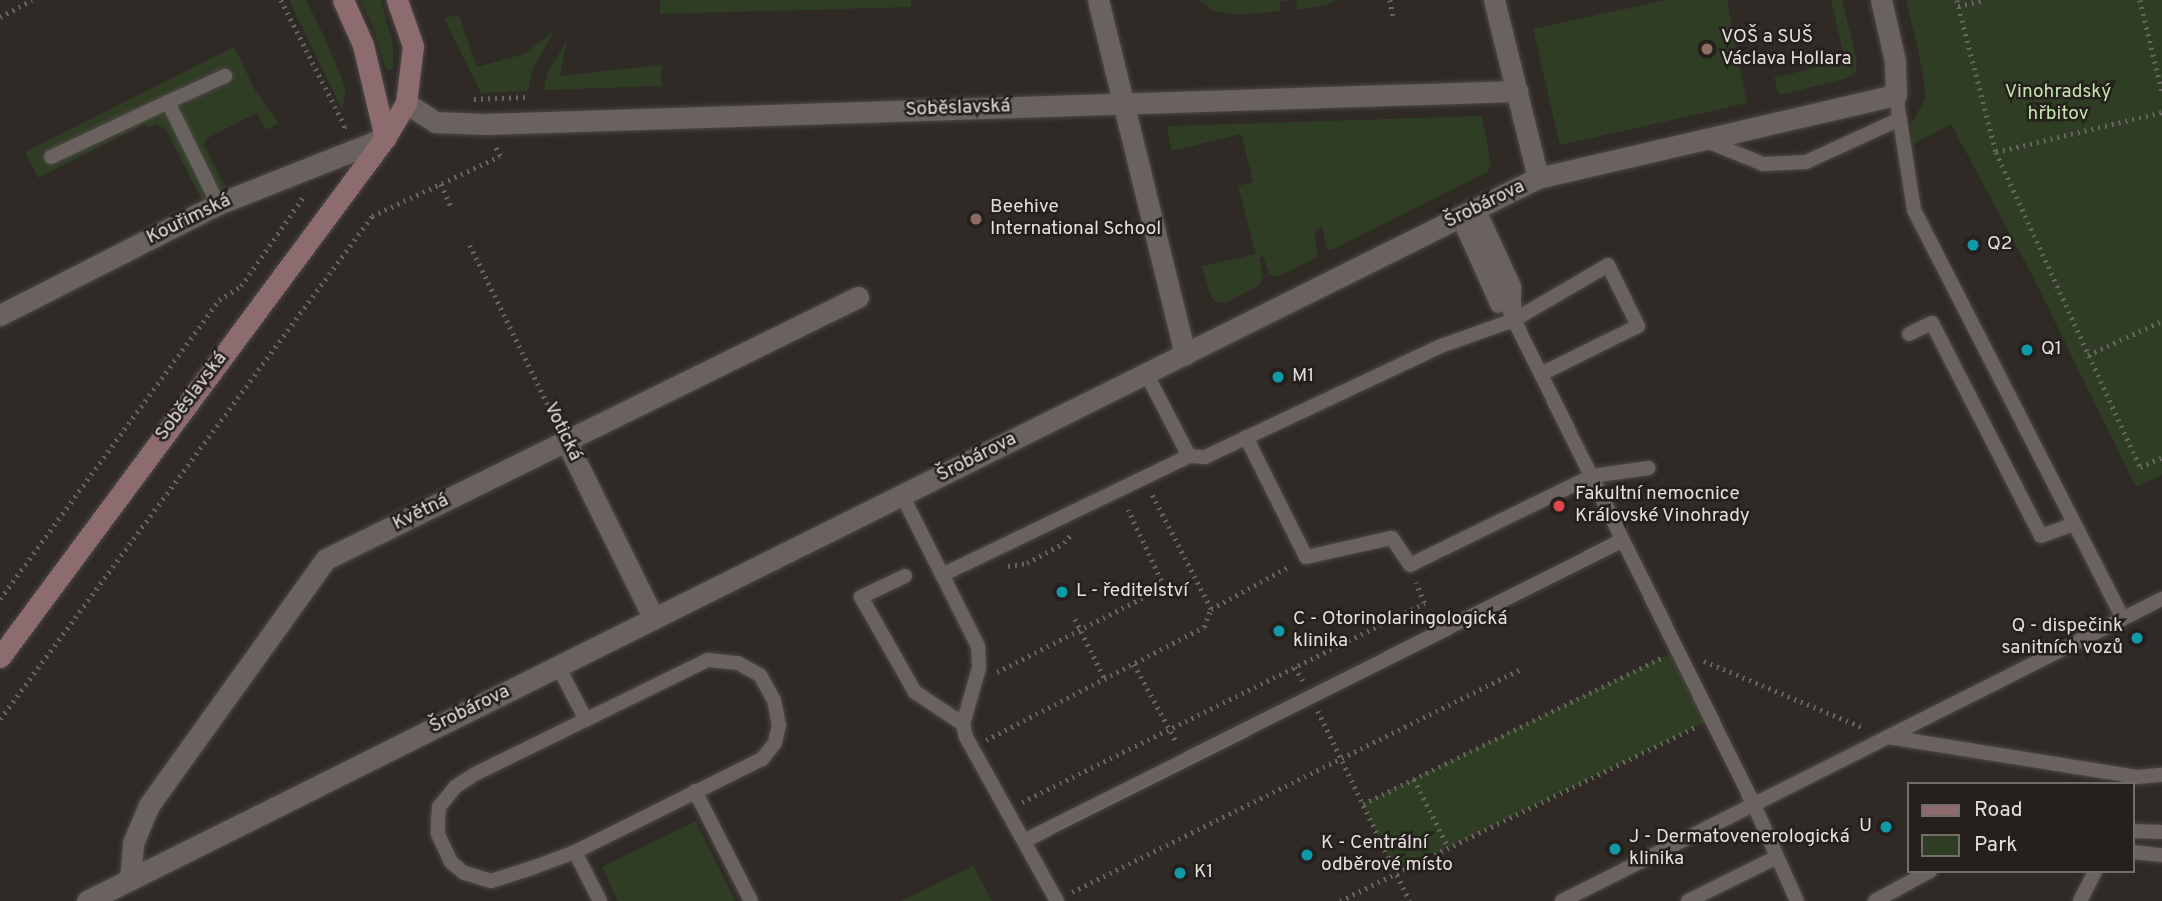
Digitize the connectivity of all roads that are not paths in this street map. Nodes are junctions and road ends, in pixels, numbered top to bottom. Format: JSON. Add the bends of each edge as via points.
{"nodes":[{"id":1,"x":343,"y":0,"type":"edge"},
{"id":2,"x":397,"y":0,"type":"edge"},
{"id":3,"x":1098,"y":0,"type":"edge"},
{"id":4,"x":1494,"y":0,"type":"edge"},
{"id":5,"x":1881,"y":0,"type":"edge"},
{"id":6,"x":225,"y":76,"type":"dead end"},
{"id":7,"x":1517,"y":91,"type":"junction"},
{"id":8,"x":1896,"y":94,"type":"junction"},
{"id":9,"x":168,"y":102,"type":"junction"},
{"id":10,"x":406,"y":103,"type":"junction"},
{"id":11,"x":1123,"y":103,"type":"junction"},
{"id":12,"x":1900,"y":119,"type":"junction"},
{"id":13,"x":385,"y":138,"type":"junction"},
{"id":14,"x":1703,"y":140,"type":"junction"},
{"id":15,"x":51,"y":157,"type":"dead end"},
{"id":16,"x":1538,"y":178,"type":"junction"},
{"id":17,"x":218,"y":204,"type":"junction"},
{"id":18,"x":1468,"y":213,"type":"junction"},
{"id":19,"x":858,"y":298,"type":"dead end"},
{"id":20,"x":0,"y":315,"type":"edge"},
{"id":21,"x":1510,"y":322,"type":"junction"},
{"id":22,"x":1909,"y":334,"type":"dead end"},
{"id":23,"x":1185,"y":354,"type":"junction"},
{"id":24,"x":1146,"y":373,"type":"junction"},
{"id":25,"x":1541,"y":374,"type":"junction"},
{"id":26,"x":1246,"y":438,"type":"junction"},
{"id":27,"x":567,"y":443,"type":"junction"},
{"id":28,"x":1189,"y":456,"type":"junction"},
{"id":29,"x":1648,"y":468,"type":"dead end"},
{"id":30,"x":1592,"y":476,"type":"junction"},
{"id":31,"x":902,"y":495,"type":"junction"},
{"id":32,"x":2074,"y":524,"type":"junction"},
{"id":33,"x":1623,"y":541,"type":"junction"},
{"id":34,"x":942,"y":575,"type":"junction"},
{"id":35,"x":905,"y":576,"type":"dead end"},
{"id":36,"x":2162,"y":599,"type":"edge"},
{"id":37,"x":654,"y":619,"type":"junction"},
{"id":38,"x":2123,"y":619,"type":"junction"},
{"id":39,"x":0,"y":657,"type":"edge"},
{"id":40,"x":558,"y":666,"type":"junction"},
{"id":41,"x":586,"y":720,"type":"junction"},
{"id":42,"x":963,"y":724,"type":"junction"},
{"id":43,"x":1888,"y":737,"type":"junction"},
{"id":44,"x":2162,"y":775,"type":"edge"},
{"id":45,"x":695,"y":790,"type":"junction"},
{"id":46,"x":1754,"y":805,"type":"junction"},
{"id":47,"x":2134,"y":831,"type":"edge"},
{"id":48,"x":2162,"y":832,"type":"edge"},
{"id":49,"x":1024,"y":841,"type":"junction"},
{"id":50,"x":575,"y":852,"type":"junction"},
{"id":51,"x":2134,"y":852,"type":"edge"},
{"id":52,"x":2162,"y":855,"type":"edge"},
{"id":53,"x":1777,"y":857,"type":"junction"},
{"id":54,"x":1926,"y":873,"type":"edge"},
{"id":55,"x":2094,"y":873,"type":"edge"},
{"id":56,"x":130,"y":880,"type":"junction"},
{"id":57,"x":1060,"y":899,"type":"edge"},
{"id":58,"x":87,"y":901,"type":"edge"},
{"id":59,"x":600,"y":901,"type":"edge"},
{"id":60,"x":751,"y":901,"type":"edge"},
{"id":61,"x":1562,"y":901,"type":"edge"},
{"id":62,"x":1688,"y":901,"type":"edge"},
{"id":63,"x":1797,"y":901,"type":"edge"},
{"id":64,"x":1875,"y":901,"type":"edge"},
{"id":65,"x":2080,"y":901,"type":"edge"}],
"edges":[{"from":1,"to":13,"type":"main road","via":[[363,45]]},
{"from":2,"to":10,"type":"main road","via":[[413,46]]},
{"from":3,"to":11,"type":"street"},
{"from":4,"to":7,"type":"street"},
{"from":5,"to":8,"type":"street","via":[[1895,61]]},
{"from":6,"to":9,"type":"lane"},
{"from":7,"to":11,"type":"street","name":"Soběslavská"},
{"from":7,"to":16,"type":"street"},
{"from":8,"to":12,"type":"lane"},
{"from":8,"to":14,"type":"street","name":"Šrobárova"},
{"from":9,"to":15,"type":"lane"},
{"from":9,"to":17,"type":"lane"},
{"from":10,"to":11,"type":"street","name":"Soběslavská","via":[[435,122],[485,124]]},
{"from":10,"to":13,"type":"main road"},
{"from":11,"to":23,"type":"street"},
{"from":12,"to":14,"type":"lane","via":[[1806,162],[1763,164]]},
{"from":12,"to":32,"type":"lane","via":[[1914,210]]},
{"from":13,"to":17,"type":"street","name":"Kouřimská"},
{"from":13,"to":39,"type":"main road","name":"Soběslavská"},
{"from":14,"to":16,"type":"street","name":"Šrobárova"},
{"from":16,"to":18,"type":"street","name":"Šrobárova"},
{"from":17,"to":20,"type":"street","name":"Kouřimská"},
{"from":18,"to":21,"type":"lane"},
{"from":18,"to":21,"type":"lane","via":[[1514,286]]},
{"from":18,"to":23,"type":"street","name":"Šrobárova"},
{"from":19,"to":27,"type":"street","name":"Květná"},
{"from":21,"to":25,"type":"lane"},
{"from":21,"to":25,"type":"lane","via":[[1608,265],[1638,326]]},
{"from":21,"to":26,"type":"lane","via":[[1441,346]]},
{"from":22,"to":32,"type":"lane","via":[[1932,323],[2040,536]]},
{"from":23,"to":24,"type":"street","name":"Šrobárova"},
{"from":24,"to":28,"type":"lane"},
{"from":24,"to":31,"type":"street","name":"Šrobárova"},
{"from":25,"to":30,"type":"lane"},
{"from":26,"to":28,"type":"lane","via":[[1205,457]]},
{"from":26,"to":30,"type":"lane","via":[[1306,556],[1392,538],[1410,565]]},
{"from":27,"to":37,"type":"street","name":"Votická"},
{"from":27,"to":56,"type":"street","name":"Květná","via":[[326,559],[149,805],[132,843]]},
{"from":28,"to":34,"type":"lane"},
{"from":29,"to":30,"type":"lane"},
{"from":30,"to":33,"type":"lane"},
{"from":31,"to":34,"type":"lane"},
{"from":31,"to":37,"type":"street","name":"Šrobárova"},
{"from":32,"to":38,"type":"lane"},
{"from":33,"to":46,"type":"lane"},
{"from":33,"to":49,"type":"lane"},
{"from":34,"to":42,"type":"lane","via":[[980,657]]},
{"from":35,"to":42,"type":"lane","via":[[861,597],[915,692]]},
{"from":36,"to":38,"type":"lane"},
{"from":37,"to":40,"type":"street","name":"Šrobárova"},
{"from":38,"to":43,"type":"lane"},
{"from":40,"to":41,"type":"lane"},
{"from":40,"to":56,"type":"street","name":"Šrobárova"},
{"from":41,"to":45,"type":"lane","via":[[708,660],[738,663],[760,675],[777,712],[775,743],[762,758]]},
{"from":41,"to":50,"type":"lane","via":[[475,774],[439,807],[438,834],[447,855],[464,873],[482,879],[505,877]]},
{"from":42,"to":49,"type":"lane","via":[[971,747]]},
{"from":43,"to":44,"type":"lane","via":[[2137,777]]},
{"from":43,"to":46,"type":"lane"},
{"from":45,"to":50,"type":"lane"},
{"from":45,"to":60,"type":"lane"},
{"from":46,"to":53,"type":"lane"},
{"from":46,"to":61,"type":"lane"},
{"from":47,"to":48,"type":"lane"},
{"from":49,"to":57,"type":"lane"},
{"from":50,"to":59,"type":"lane"},
{"from":51,"to":52,"type":"lane"},
{"from":53,"to":62,"type":"lane"},
{"from":53,"to":63,"type":"lane"},
{"from":54,"to":64,"type":"lane"},
{"from":55,"to":65,"type":"lane"},
{"from":56,"to":58,"type":"street","name":"Šrobárova"}]}
